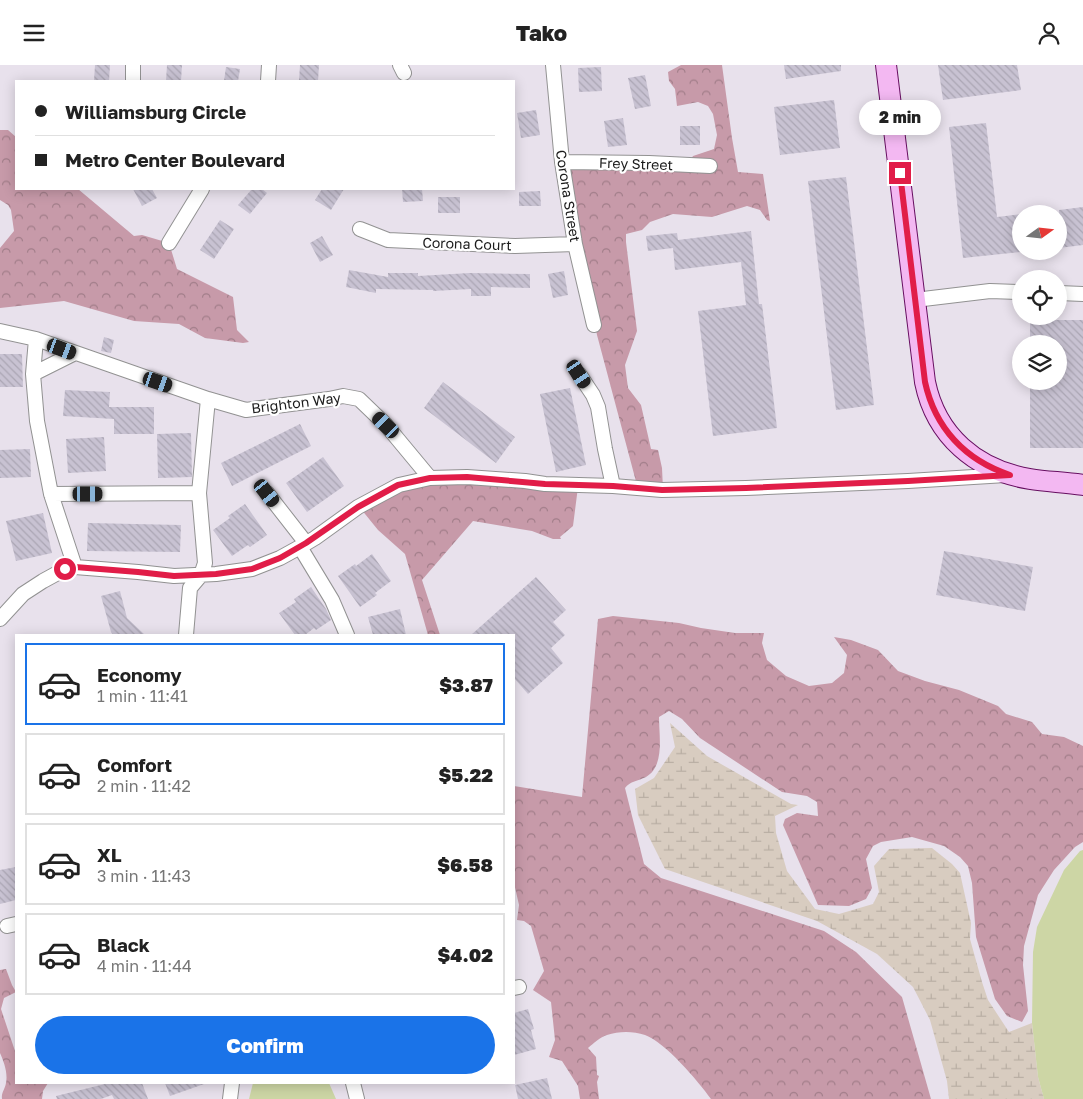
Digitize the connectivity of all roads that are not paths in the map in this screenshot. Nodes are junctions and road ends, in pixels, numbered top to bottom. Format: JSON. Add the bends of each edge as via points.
{"nodes":[{"id":1,"x":133,"y":65,"type":"edge"},
{"id":2,"x":269,"y":65,"type":"edge"},
{"id":3,"x":553,"y":65,"type":"edge"},
{"id":4,"x":886,"y":65,"type":"edge"},
{"id":5,"x":133,"y":80,"type":"edge"},
{"id":6,"x":268,"y":80,"type":"edge"},
{"id":7,"x":562,"y":162,"type":"junction"},
{"id":8,"x":710,"y":166,"type":"dead end"},
{"id":9,"x":201,"y":190,"type":"edge"},
{"id":10,"x":360,"y":229,"type":"dead end"},
{"id":11,"x":169,"y":243,"type":"dead end"},
{"id":12,"x":575,"y":244,"type":"junction"},
{"id":13,"x":1012,"y":292,"type":"edge"},
{"id":14,"x":1067,"y":293,"type":"edge"},
{"id":15,"x":1083,"y":294,"type":"edge"},
{"id":16,"x":915,"y":300,"type":"junction"},
{"id":17,"x":594,"y":325,"type":"dead end"},
{"id":18,"x":0,"y":331,"type":"edge"},
{"id":19,"x":36,"y":339,"type":"junction"},
{"id":20,"x":75,"y":353,"type":"junction"},
{"id":21,"x":33,"y":374,"type":"junction"},
{"id":22,"x":579,"y":374,"type":"dead end"},
{"id":23,"x":208,"y":399,"type":"junction"},
{"id":24,"x":1010,"y":475,"type":"junction"},
{"id":25,"x":430,"y":478,"type":"junction"},
{"id":26,"x":1083,"y":485,"type":"edge"},
{"id":27,"x":613,"y":486,"type":"junction"},
{"id":28,"x":199,"y":493,"type":"junction"},
{"id":29,"x":267,"y":493,"type":"dead end"},
{"id":30,"x":51,"y":494,"type":"junction"},
{"id":31,"x":303,"y":545,"type":"junction"},
{"id":32,"x":75,"y":567,"type":"junction"},
{"id":33,"x":201,"y":575,"type":"junction"},
{"id":34,"x":0,"y":619,"type":"edge"},
{"id":35,"x":186,"y":634,"type":"edge"},
{"id":36,"x":347,"y":634,"type":"edge"},
{"id":37,"x":232,"y":1084,"type":"edge"},
{"id":38,"x":353,"y":1084,"type":"edge"},
{"id":39,"x":230,"y":1099,"type":"edge"},
{"id":40,"x":357,"y":1099,"type":"edge"}],
"edges":[{"from":1,"to":5,"type":"street"},
{"from":2,"to":6,"type":"street"},
{"from":3,"to":7,"type":"street","name":"Corona Street"},
{"from":4,"to":16,"type":"street"},
{"from":7,"to":8,"type":"street","name":"Frey Street"},
{"from":7,"to":12,"type":"street","name":"Corona Street"},
{"from":9,"to":11,"type":"street"},
{"from":10,"to":12,"type":"street","name":"Corona Court","via":[[388,240],[515,246]]},
{"from":12,"to":17,"type":"street","name":"Corona Street"},
{"from":13,"to":16,"type":"street","via":[[990,291]]},
{"from":14,"to":15,"type":"street"},
{"from":16,"to":24,"type":"street","via":[[925,382],[938,417],[946,431],[970,455]]},
{"from":18,"to":19,"type":"street","name":"Brighton Way"},
{"from":19,"to":20,"type":"street","name":"Brighton Way"},
{"from":19,"to":21,"type":"street"},
{"from":20,"to":21,"type":"street"},
{"from":20,"to":23,"type":"street","name":"Brighton Way"},
{"from":21,"to":30,"type":"street","via":[[37,421]]},
{"from":22,"to":27,"type":"street","via":[[598,407]]},
{"from":23,"to":25,"type":"street","name":"Brighton Way","via":[[246,410],[343,395],[359,399],[386,425]]},
{"from":23,"to":28,"type":"street"},
{"from":24,"to":26,"type":"street"},
{"from":24,"to":27,"type":"street","via":[[746,488],[662,490]]},
{"from":25,"to":27,"type":"street","via":[[467,477]]},
{"from":25,"to":31,"type":"street","via":[[398,485],[358,507]]},
{"from":28,"to":30,"type":"street"},
{"from":28,"to":33,"type":"street","via":[[205,563]]},
{"from":29,"to":31,"type":"street"},
{"from":30,"to":32,"type":"street"},
{"from":31,"to":33,"type":"street","via":[[252,569]]},
{"from":31,"to":36,"type":"street"},
{"from":32,"to":33,"type":"street","via":[[174,576]]},
{"from":32,"to":34,"type":"street","via":[[65,569],[23,594]]},
{"from":33,"to":35,"type":"street","via":[[190,588]]},
{"from":37,"to":39,"type":"street"},
{"from":38,"to":40,"type":"street"}]}
